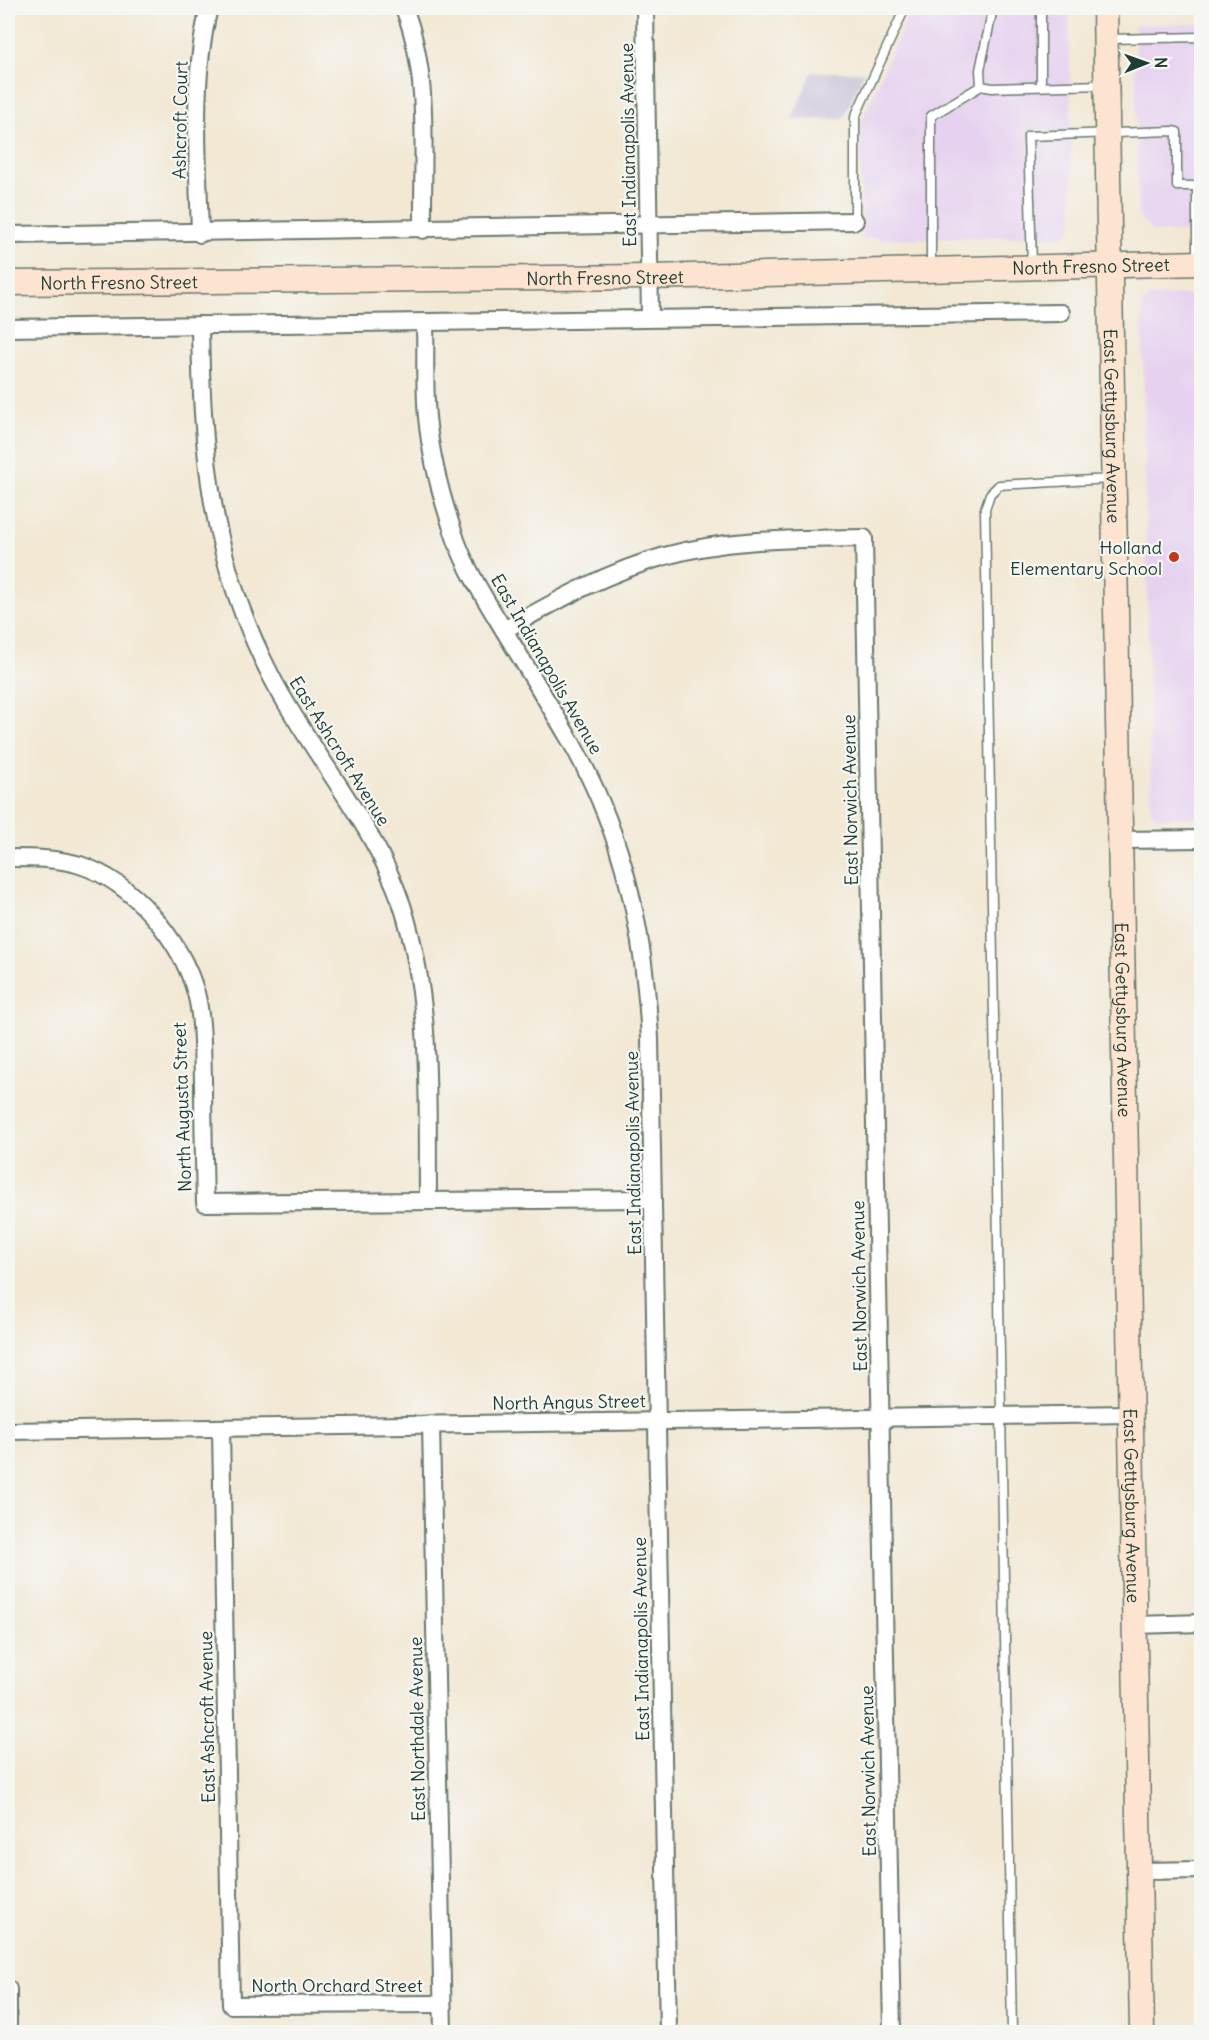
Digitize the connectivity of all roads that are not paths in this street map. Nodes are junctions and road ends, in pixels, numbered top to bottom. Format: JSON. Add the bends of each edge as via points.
{"nodes":[{"id":1,"x":208,"y":8,"type":"edge"},
{"id":2,"x":404,"y":8,"type":"edge"},
{"id":3,"x":645,"y":8,"type":"edge"},
{"id":4,"x":905,"y":8,"type":"edge"},
{"id":5,"x":993,"y":8,"type":"edge"},
{"id":6,"x":1041,"y":8,"type":"edge"},
{"id":7,"x":1105,"y":8,"type":"edge"},
{"id":8,"x":1202,"y":37,"type":"edge"},
{"id":9,"x":1105,"y":39,"type":"junction"},
{"id":10,"x":1107,"y":84,"type":"junction"},
{"id":11,"x":981,"y":86,"type":"junction"},
{"id":12,"x":1041,"y":86,"type":"junction"},
{"id":13,"x":1106,"y":132,"type":"junction"},
{"id":14,"x":1199,"y":186,"type":"edge"},
{"id":15,"x":855,"y":221,"type":"joint"},
{"id":16,"x":649,"y":226,"type":"junction"},
{"id":17,"x":423,"y":230,"type":"junction"},
{"id":18,"x":200,"y":234,"type":"junction"},
{"id":19,"x":8,"y":236,"type":"edge"},
{"id":20,"x":1199,"y":263,"type":"edge"},
{"id":21,"x":1110,"y":265,"type":"junction"},
{"id":22,"x":1032,"y":267,"type":"junction"},
{"id":23,"x":931,"y":270,"type":"junction"},
{"id":24,"x":649,"y":277,"type":"junction"},
{"id":25,"x":8,"y":283,"type":"edge"},
{"id":26,"x":1061,"y":313,"type":"dead end"},
{"id":27,"x":650,"y":318,"type":"junction"},
{"id":28,"x":425,"y":322,"type":"junction"},
{"id":29,"x":200,"y":325,"type":"junction"},
{"id":30,"x":8,"y":328,"type":"edge"},
{"id":31,"x":1114,"y":479,"type":"junction"},
{"id":32,"x":504,"y":630,"type":"junction"},
{"id":33,"x":1202,"y":839,"type":"edge"},
{"id":34,"x":1121,"y":840,"type":"junction"},
{"id":35,"x":8,"y":858,"type":"edge"},
{"id":36,"x":653,"y":1198,"type":"junction"},
{"id":37,"x":428,"y":1199,"type":"junction"},
{"id":38,"x":1131,"y":1414,"type":"junction"},
{"id":39,"x":1001,"y":1416,"type":"junction"},
{"id":40,"x":881,"y":1417,"type":"junction"},
{"id":41,"x":656,"y":1420,"type":"junction"},
{"id":42,"x":431,"y":1424,"type":"junction"},
{"id":43,"x":221,"y":1428,"type":"junction"},
{"id":44,"x":8,"y":1431,"type":"edge"},
{"id":45,"x":1202,"y":1623,"type":"edge"},
{"id":46,"x":1136,"y":1624,"type":"junction"},
{"id":47,"x":1202,"y":1870,"type":"edge"},
{"id":48,"x":1140,"y":1871,"type":"junction"},
{"id":49,"x":8,"y":1989,"type":"edge"},
{"id":50,"x":442,"y":2004,"type":"junction"},
{"id":51,"x":231,"y":2005,"type":"joint"},
{"id":52,"x":8,"y":2032,"type":"edge"},
{"id":53,"x":443,"y":2032,"type":"edge"},
{"id":54,"x":668,"y":2032,"type":"edge"},
{"id":55,"x":892,"y":2032,"type":"edge"},
{"id":56,"x":1012,"y":2032,"type":"edge"},
{"id":57,"x":1142,"y":2032,"type":"edge"}],
"edges":[{"from":1,"to":18,"type":"street","name":"Ashcroft Court","via":[[201,38],[197,94]]},
{"from":2,"to":17,"type":"street","via":[[413,31],[421,94]]},
{"from":3,"to":16,"type":"street","name":"East Indianapolis Avenue"},
{"from":4,"to":15,"type":"lane","via":[[855,117]]},
{"from":5,"to":11,"type":"lane","via":[[980,70]]},
{"from":6,"to":12,"type":"lane"},
{"from":7,"to":9,"type":"street","name":"East Gettysburg Avenue"},
{"from":8,"to":9,"type":"lane"},
{"from":9,"to":10,"type":"street","name":"East Gettysburg Avenue"},
{"from":10,"to":12,"type":"lane"},
{"from":10,"to":13,"type":"street","name":"East Gettysburg Avenue"},
{"from":11,"to":12,"type":"lane"},
{"from":11,"to":23,"type":"lane","via":[[931,116]]},
{"from":13,"to":14,"type":"lane","via":[[1177,132],[1177,186]]},
{"from":13,"to":21,"type":"street","name":"East Gettysburg Avenue"},
{"from":13,"to":22,"type":"lane","via":[[1028,136]]},
{"from":14,"to":20,"type":"lane"},
{"from":15,"to":16,"type":"street"},
{"from":16,"to":17,"type":"street"},
{"from":16,"to":24,"type":"street","name":"East Indianapolis Avenue"},
{"from":17,"to":18,"type":"street"},
{"from":18,"to":19,"type":"street"},
{"from":20,"to":21,"type":"street","name":"North Fresno Street"},
{"from":21,"to":22,"type":"street","name":"North Fresno Street"},
{"from":21,"to":31,"type":"street","name":"East Gettysburg Avenue"},
{"from":22,"to":23,"type":"street","name":"North Fresno Street"},
{"from":23,"to":24,"type":"street","name":"North Fresno Street"},
{"from":24,"to":25,"type":"street","name":"North Fresno Street"},
{"from":24,"to":27,"type":"street","name":"East Indianapolis Avenue"},
{"from":26,"to":27,"type":"street"},
{"from":27,"to":28,"type":"street"},
{"from":28,"to":29,"type":"street"},
{"from":28,"to":32,"type":"street","name":"East Indianapolis Avenue","via":[[427,416],[438,483],[457,542]]},
{"from":29,"to":30,"type":"street"},
{"from":29,"to":37,"type":"street","name":"East Ashcroft Avenue","via":[[201,421],[208,484],[221,549],[238,601],[271,677],[382,859],[414,947],[424,996],[427,1044]]},
{"from":31,"to":34,"type":"street","name":"East Gettysburg Avenue"},
{"from":31,"to":39,"type":"lane","via":[[999,485],[990,494],[985,509]]},
{"from":32,"to":36,"type":"street","name":"East Indianapolis Avenue","via":[[601,798],[625,869],[647,980]]},
{"from":32,"to":40,"type":"street","name":"East Norwich Avenue","via":[[570,593],[666,556],[730,544],[864,538]]},
{"from":33,"to":34,"type":"street"},
{"from":34,"to":38,"type":"street","name":"East Gettysburg Avenue"},
{"from":35,"to":37,"type":"street","name":"North Augusta Street","via":[[80,865],[117,883],[146,909],[177,949],[196,993],[202,1038],[205,1203]]},
{"from":36,"to":37,"type":"street","name":"North Augusta Street"},
{"from":36,"to":41,"type":"street","name":"East Indianapolis Avenue"},
{"from":38,"to":39,"type":"street","name":"North Angus Street"},
{"from":38,"to":46,"type":"street","name":"East Gettysburg Avenue"},
{"from":39,"to":40,"type":"street","name":"North Angus Street"},
{"from":39,"to":56,"type":"lane"},
{"from":40,"to":41,"type":"street","name":"North Angus Street"},
{"from":40,"to":55,"type":"street","name":"East Norwich Avenue"},
{"from":41,"to":42,"type":"street","name":"North Angus Street"},
{"from":41,"to":54,"type":"street","name":"East Indianapolis Avenue"},
{"from":42,"to":43,"type":"street","name":"North Angus Street"},
{"from":42,"to":50,"type":"street","name":"East Northdale Avenue"},
{"from":43,"to":44,"type":"street","name":"North Angus Street"},
{"from":43,"to":51,"type":"street","name":"East Ashcroft Avenue"},
{"from":45,"to":46,"type":"street"},
{"from":46,"to":48,"type":"street","name":"East Gettysburg Avenue"},
{"from":47,"to":48,"type":"street"},
{"from":48,"to":57,"type":"street","name":"East Gettysburg Avenue"},
{"from":49,"to":52,"type":"street"},
{"from":50,"to":51,"type":"street","name":"North Orchard Street"},
{"from":50,"to":53,"type":"street","name":"East Northdale Avenue"}]}
